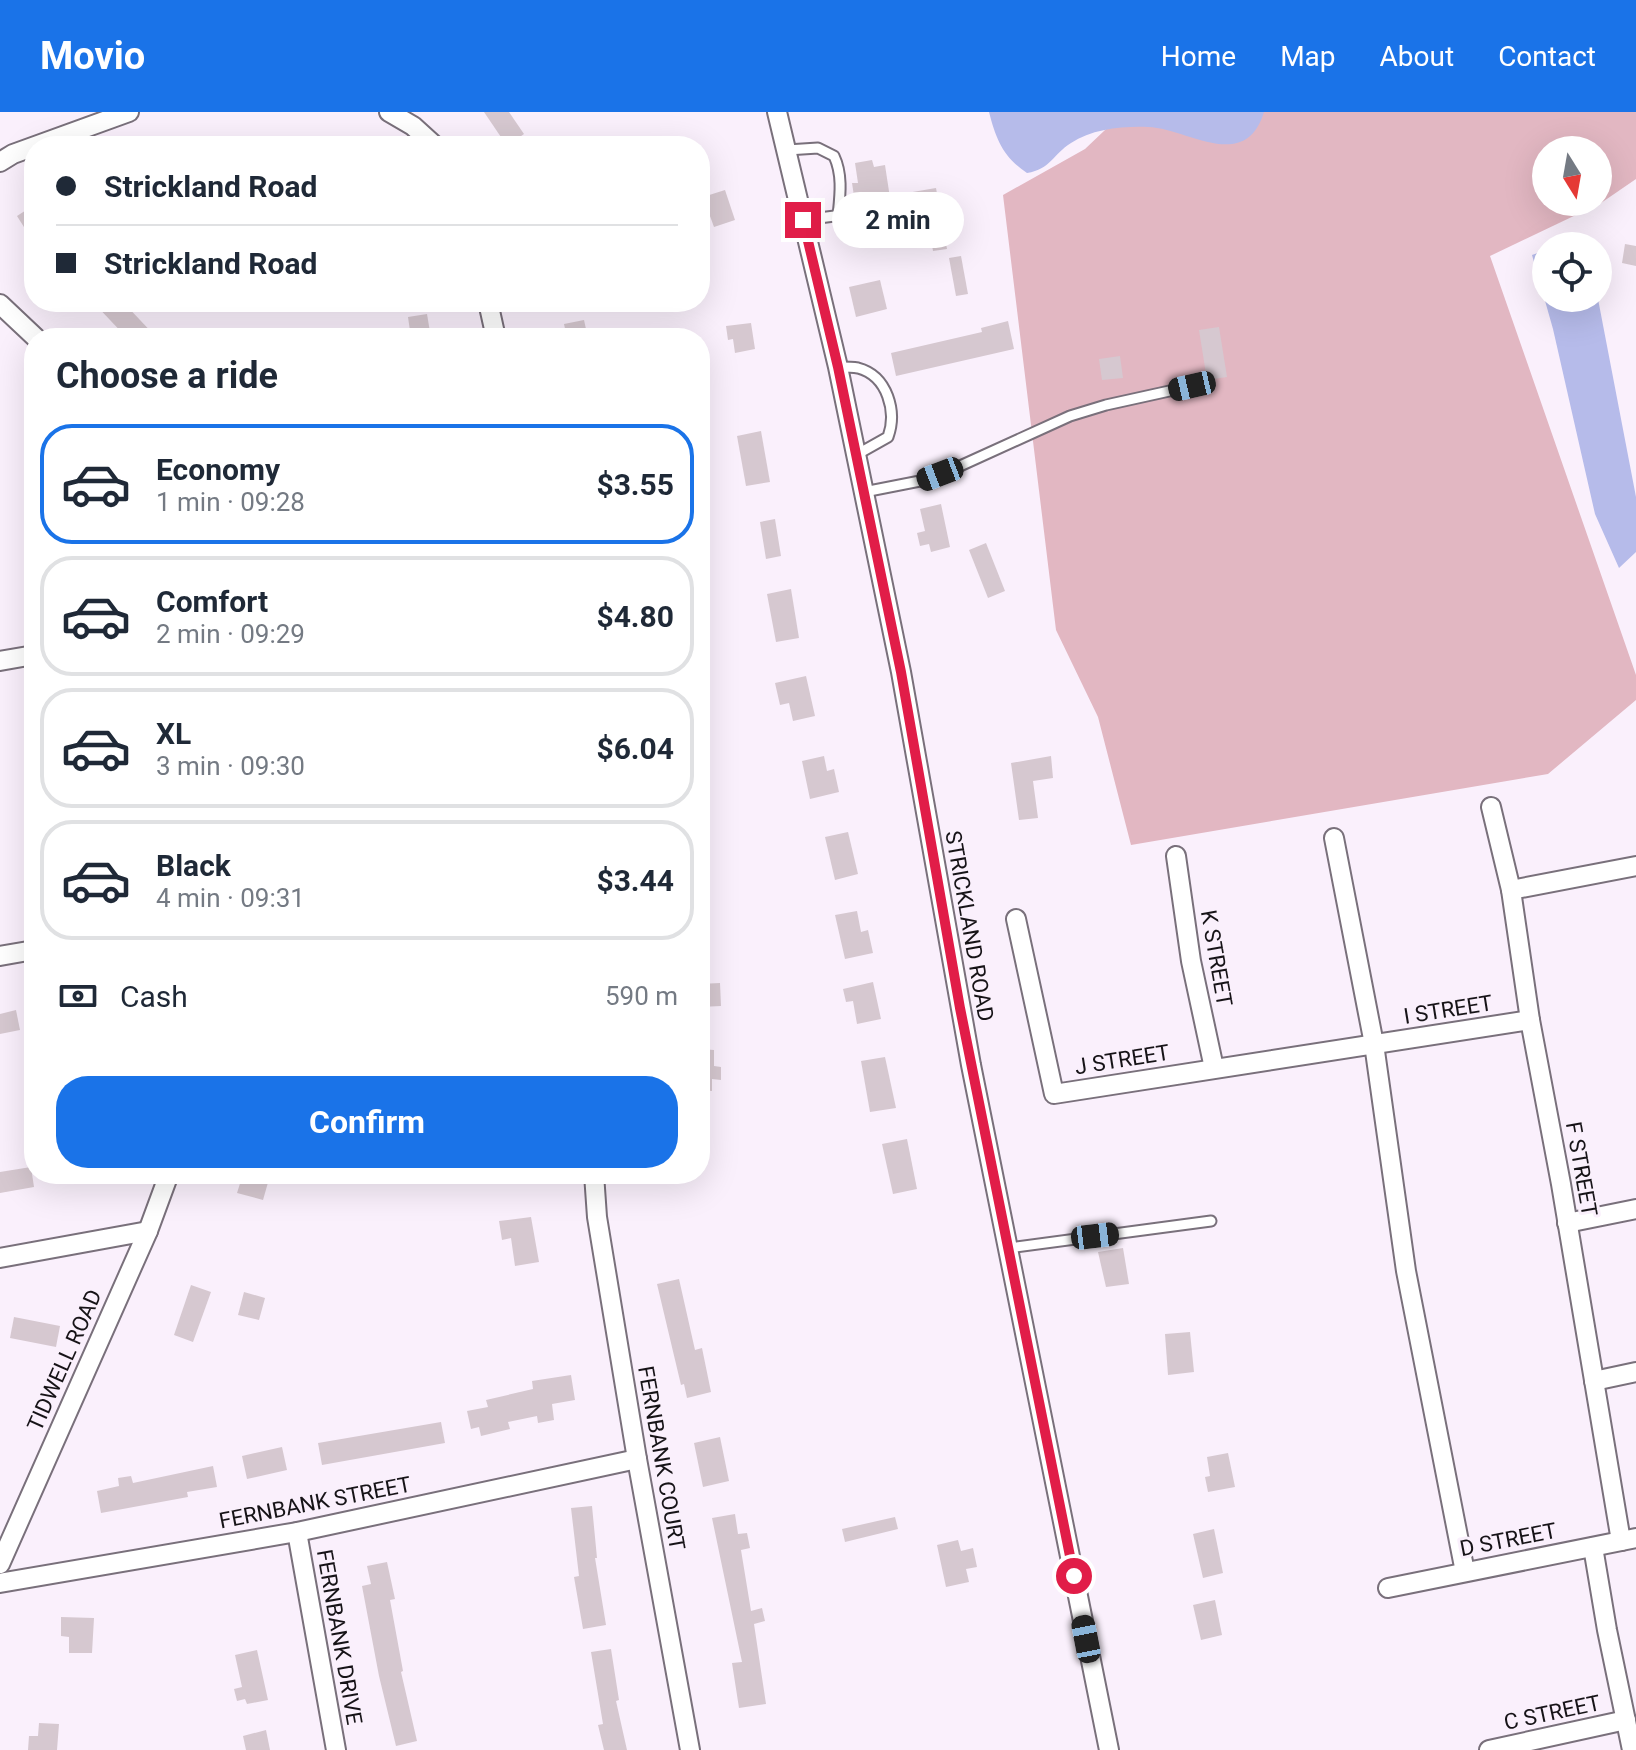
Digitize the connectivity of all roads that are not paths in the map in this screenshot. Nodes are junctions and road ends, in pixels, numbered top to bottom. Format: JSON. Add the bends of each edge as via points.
{"nodes":[{"id":1,"x":129,"y":112,"type":"edge"},
{"id":2,"x":389,"y":112,"type":"edge"},
{"id":3,"x":777,"y":112,"type":"edge"},
{"id":4,"x":63,"y":136,"type":"edge"},
{"id":5,"x":424,"y":136,"type":"edge"},
{"id":6,"x":24,"y":150,"type":"edge"},
{"id":7,"x":787,"y":150,"type":"junction"},
{"id":8,"x":0,"y":162,"type":"edge"},
{"id":9,"x":890,"y":209,"type":"dead end"},
{"id":10,"x":838,"y":216,"type":"junction"},
{"id":11,"x":803,"y":220,"type":"junction"},
{"id":12,"x":0,"y":304,"type":"edge"},
{"id":13,"x":25,"y":328,"type":"edge"},
{"id":14,"x":838,"y":367,"type":"junction"},
{"id":15,"x":1192,"y":386,"type":"dead end"},
{"id":16,"x":856,"y":455,"type":"junction"},
{"id":17,"x":864,"y":492,"type":"junction"},
{"id":18,"x":24,"y":657,"type":"edge"},
{"id":19,"x":0,"y":661,"type":"edge"},
{"id":20,"x":1491,"y":807,"type":"dead end"},
{"id":21,"x":1334,"y":838,"type":"dead end"},
{"id":22,"x":1176,"y":856,"type":"dead end"},
{"id":23,"x":1636,"y":866,"type":"edge"},
{"id":24,"x":1511,"y":890,"type":"junction"},
{"id":25,"x":1016,"y":919,"type":"dead end"},
{"id":26,"x":24,"y":952,"type":"edge"},
{"id":27,"x":0,"y":956,"type":"edge"},
{"id":28,"x":1530,"y":1020,"type":"junction"},
{"id":29,"x":1374,"y":1044,"type":"junction"},
{"id":30,"x":1214,"y":1068,"type":"junction"},
{"id":31,"x":165,"y":1184,"type":"edge"},
{"id":32,"x":595,"y":1184,"type":"edge"},
{"id":33,"x":1636,"y":1209,"type":"edge"},
{"id":34,"x":1211,"y":1221,"type":"dead end"},
{"id":35,"x":1567,"y":1223,"type":"junction"},
{"id":36,"x":148,"y":1231,"type":"junction"},
{"id":37,"x":1008,"y":1248,"type":"junction"},
{"id":38,"x":0,"y":1258,"type":"edge"},
{"id":39,"x":1636,"y":1372,"type":"edge"},
{"id":40,"x":1594,"y":1381,"type":"junction"},
{"id":41,"x":637,"y":1459,"type":"junction"},
{"id":42,"x":297,"y":1532,"type":"junction"},
{"id":43,"x":1628,"y":1540,"type":"edge"},
{"id":44,"x":1593,"y":1547,"type":"junction"},
{"id":45,"x":0,"y":1564,"type":"edge"},
{"id":46,"x":1465,"y":1572,"type":"junction"},
{"id":47,"x":0,"y":1583,"type":"edge"},
{"id":48,"x":1388,"y":1588,"type":"dead end"},
{"id":49,"x":1626,"y":1720,"type":"junction"},
{"id":50,"x":336,"y":1750,"type":"edge"},
{"id":51,"x":690,"y":1750,"type":"edge"},
{"id":52,"x":1109,"y":1750,"type":"edge"},
{"id":53,"x":1489,"y":1750,"type":"edge"},
{"id":54,"x":1632,"y":1750,"type":"edge"}],
"edges":[{"from":1,"to":4,"type":"street"},
{"from":2,"to":5,"type":"street"},
{"from":3,"to":7,"type":"street","name":"STRICKLAND ROAD"},
{"from":6,"to":8,"type":"street"},
{"from":7,"to":10,"type":"lane","via":[[818,148],[834,156],[840,181]]},
{"from":7,"to":11,"type":"street","name":"STRICKLAND ROAD"},
{"from":9,"to":10,"type":"lane"},
{"from":10,"to":11,"type":"lane"},
{"from":11,"to":14,"type":"street","name":"STRICKLAND ROAD"},
{"from":12,"to":13,"type":"street"},
{"from":14,"to":16,"type":"street","name":"STRICKLAND ROAD"},
{"from":14,"to":16,"type":"lane","via":[[860,369],[875,378],[892,401],[888,437]]},
{"from":15,"to":17,"type":"lane","via":[[1070,416],[933,476]]},
{"from":16,"to":17,"type":"street","name":"STRICKLAND ROAD"},
{"from":17,"to":37,"type":"street","name":"STRICKLAND ROAD"},
{"from":18,"to":19,"type":"street"},
{"from":20,"to":24,"type":"street","name":"F STREET"},
{"from":21,"to":29,"type":"street"},
{"from":22,"to":30,"type":"street","name":"K STREET"},
{"from":23,"to":24,"type":"street"},
{"from":24,"to":28,"type":"street","name":"F STREET"},
{"from":25,"to":30,"type":"street","name":"J STREET","via":[[1054,1094]]},
{"from":26,"to":27,"type":"street"},
{"from":28,"to":29,"type":"street","name":"I STREET"},
{"from":28,"to":35,"type":"street","name":"F STREET"},
{"from":29,"to":30,"type":"street","name":"J STREET"},
{"from":29,"to":46,"type":"street","via":[[1406,1271]]},
{"from":31,"to":36,"type":"street","name":"TIDWELL ROAD"},
{"from":32,"to":41,"type":"street","name":"FERNBANK COURT"},
{"from":33,"to":35,"type":"street"},
{"from":34,"to":37,"type":"lane"},
{"from":35,"to":40,"type":"street","name":"F STREET"},
{"from":36,"to":38,"type":"street"},
{"from":36,"to":45,"type":"street","name":"TIDWELL ROAD"},
{"from":37,"to":52,"type":"street","name":"STRICKLAND ROAD"},
{"from":39,"to":40,"type":"street"},
{"from":40,"to":43,"type":"street","name":"F STREET"},
{"from":41,"to":42,"type":"street","name":"FERNBANK STREET"},
{"from":41,"to":51,"type":"street","name":"FERNBANK COURT"},
{"from":42,"to":47,"type":"street","name":"FERNBANK STREET"},
{"from":42,"to":50,"type":"street","name":"FERNBANK DRIVE"},
{"from":43,"to":44,"type":"street","name":"D STREET"},
{"from":44,"to":46,"type":"street","name":"D STREET"},
{"from":44,"to":49,"type":"street"},
{"from":46,"to":48,"type":"street","name":"D STREET"},
{"from":49,"to":53,"type":"street","name":"C STREET"},
{"from":49,"to":54,"type":"street"}]}
